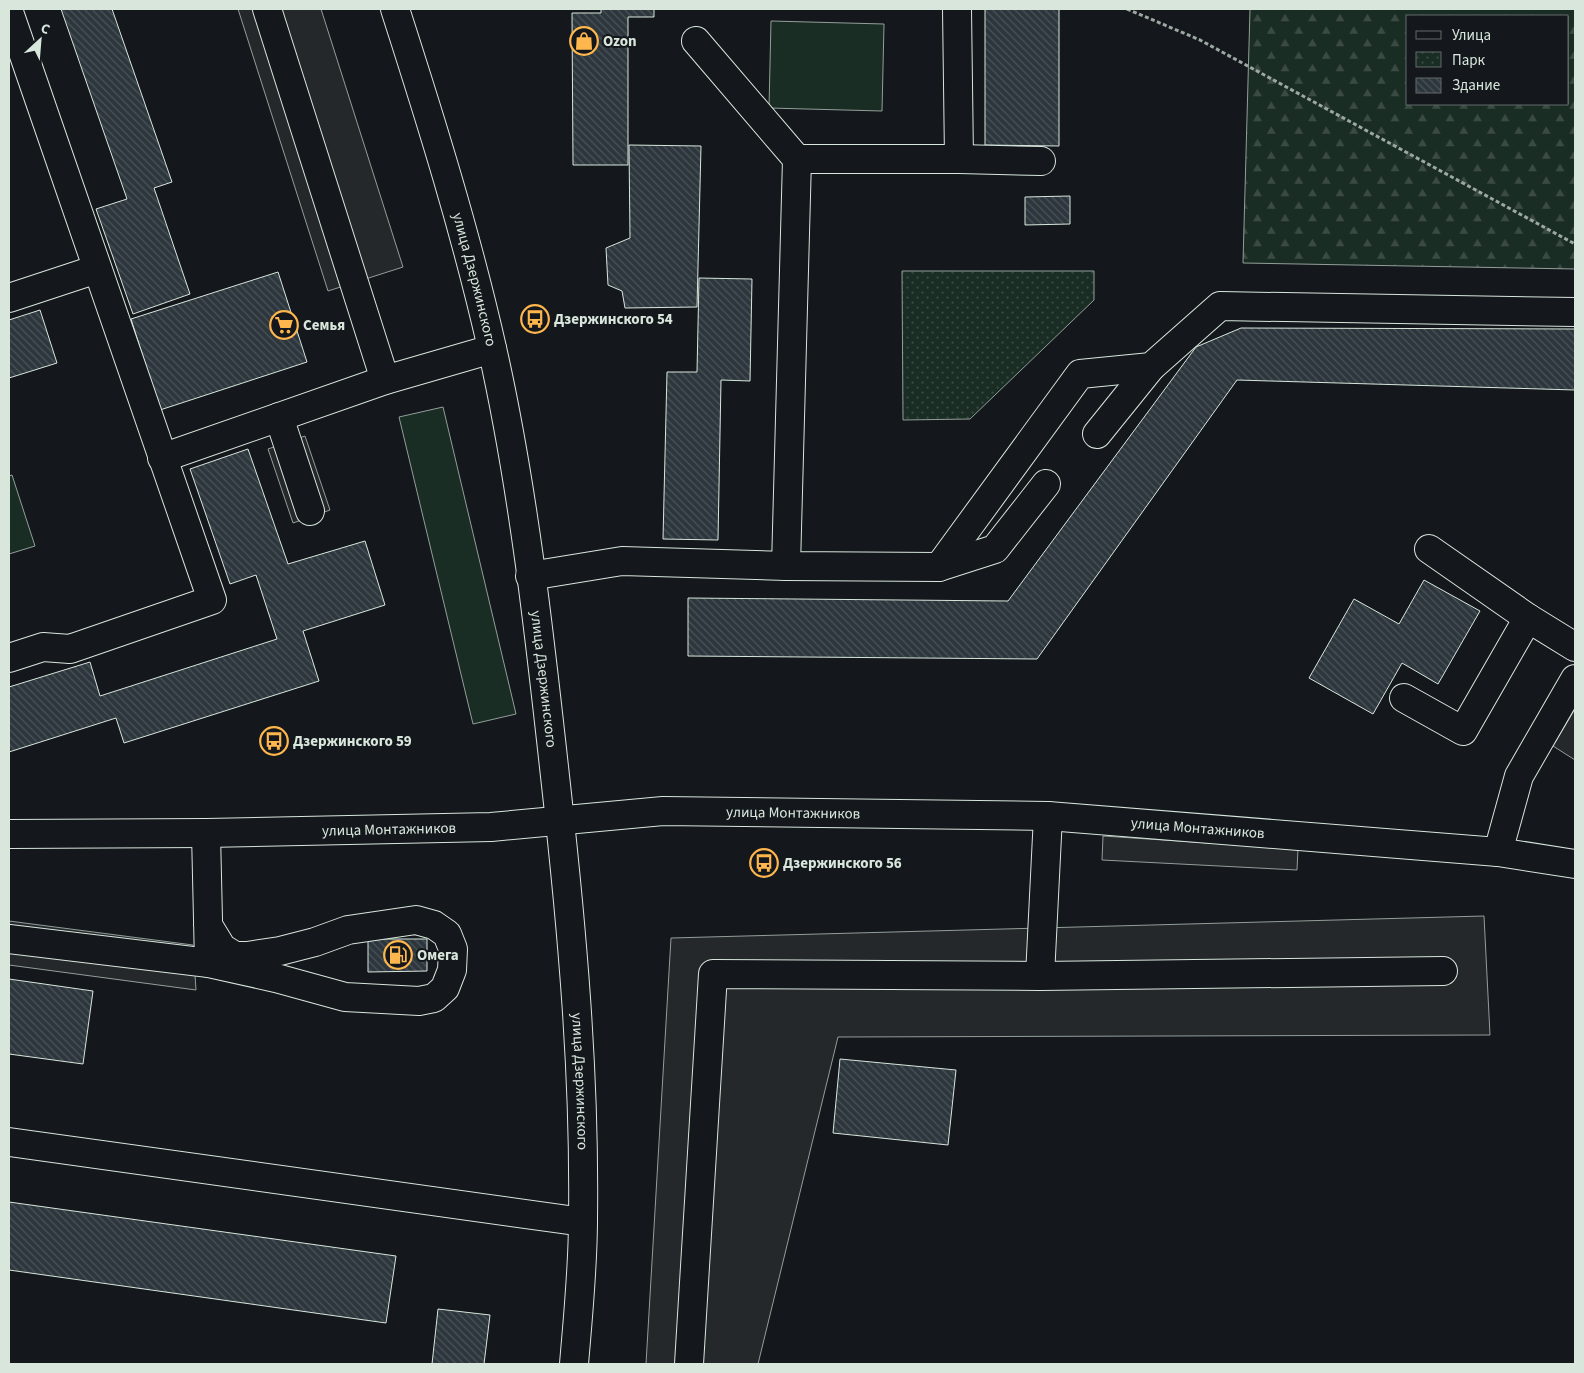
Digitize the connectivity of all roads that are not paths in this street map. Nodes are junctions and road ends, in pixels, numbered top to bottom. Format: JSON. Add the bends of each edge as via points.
{"nodes":[{"id":1,"x":267,"y":9,"type":"edge"},
{"id":2,"x":395,"y":9,"type":"edge"},
{"id":3,"x":957,"y":9,"type":"edge"},
{"id":4,"x":9,"y":12,"type":"edge"},
{"id":5,"x":696,"y":41,"type":"dead end"},
{"id":6,"x":797,"y":159,"type":"junction"},
{"id":7,"x":959,"y":159,"type":"junction"},
{"id":8,"x":1041,"y":161,"type":"dead end"},
{"id":9,"x":97,"y":269,"type":"junction"},
{"id":10,"x":9,"y":298,"type":"edge"},
{"id":11,"x":1575,"y":312,"type":"edge"},
{"id":12,"x":492,"y":349,"type":"junction"},
{"id":13,"x":1151,"y":367,"type":"junction"},
{"id":14,"x":385,"y":380,"type":"junction"},
{"id":15,"x":278,"y":417,"type":"junction"},
{"id":16,"x":1097,"y":434,"type":"dead end"},
{"id":17,"x":162,"y":458,"type":"junction"},
{"id":18,"x":1046,"y":484,"type":"dead end"},
{"id":19,"x":310,"y":511,"type":"dead end"},
{"id":20,"x":1429,"y":549,"type":"dead end"},
{"id":21,"x":786,"y":566,"type":"junction"},
{"id":22,"x":939,"y":567,"type":"junction"},
{"id":23,"x":530,"y":576,"type":"junction"},
{"id":24,"x":1528,"y":618,"type":"junction"},
{"id":25,"x":1575,"y":647,"type":"edge"},
{"id":26,"x":9,"y":658,"type":"edge"},
{"id":27,"x":1575,"y":679,"type":"edge"},
{"id":28,"x":1404,"y":698,"type":"dead end"},
{"id":29,"x":1048,"y":816,"type":"junction"},
{"id":30,"x":560,"y":822,"type":"junction"},
{"id":31,"x":206,"y":833,"type":"junction"},
{"id":32,"x":9,"y":834,"type":"edge"},
{"id":33,"x":1498,"y":852,"type":"junction"},
{"id":34,"x":1575,"y":864,"type":"edge"},
{"id":35,"x":208,"y":925,"type":"junction"},
{"id":36,"x":9,"y":939,"type":"edge"},
{"id":37,"x":209,"y":963,"type":"junction"},
{"id":38,"x":1443,"y":971,"type":"dead end"},
{"id":39,"x":1040,"y":976,"type":"junction"},
{"id":40,"x":9,"y":1142,"type":"edge"},
{"id":41,"x":583,"y":1222,"type":"junction"},
{"id":42,"x":574,"y":1364,"type":"edge"},
{"id":43,"x":689,"y":1364,"type":"edge"}],
"edges":[{"from":1,"to":14,"type":"street"},
{"from":2,"to":12,"type":"street","name":"улица Дзержинского","via":[[462,228]]},
{"from":3,"to":7,"type":"street"},
{"from":4,"to":9,"type":"street"},
{"from":5,"to":6,"type":"street"},
{"from":6,"to":7,"type":"street"},
{"from":6,"to":21,"type":"street"},
{"from":7,"to":8,"type":"street"},
{"from":9,"to":10,"type":"street"},
{"from":9,"to":17,"type":"street"},
{"from":11,"to":13,"type":"street","via":[[1220,306]]},
{"from":12,"to":14,"type":"street"},
{"from":12,"to":23,"type":"street","name":"улица Дзержинского"},
{"from":13,"to":16,"type":"street"},
{"from":13,"to":22,"type":"street","via":[[1080,374]]},
{"from":14,"to":15,"type":"street"},
{"from":15,"to":17,"type":"street"},
{"from":15,"to":19,"type":"street"},
{"from":17,"to":26,"type":"street","via":[[212,600],[70,650],[43,647]]},
{"from":18,"to":22,"type":"street","via":[[995,548]]},
{"from":20,"to":24,"type":"street"},
{"from":21,"to":22,"type":"street"},
{"from":21,"to":23,"type":"street","via":[[622,561]]},
{"from":23,"to":30,"type":"street","name":"улица Дзержинского"},
{"from":24,"to":25,"type":"street"},
{"from":24,"to":28,"type":"street","via":[[1462,731]]},
{"from":27,"to":33,"type":"street","via":[[1519,776]]},
{"from":29,"to":30,"type":"street","name":"улица Монтажников","via":[[663,812]]},
{"from":29,"to":33,"type":"street","name":"улица Монтажников"},
{"from":29,"to":39,"type":"street"},
{"from":30,"to":31,"type":"street","name":"улица Монтажников","via":[[491,827]]},
{"from":30,"to":41,"type":"street","name":"улица Дзержинского","via":[[570,911],[577,1027]]},
{"from":31,"to":32,"type":"street","name":"улица Монтажников"},
{"from":31,"to":35,"type":"street"},
{"from":33,"to":34,"type":"street","name":"улица Монтажников"},
{"from":35,"to":37,"type":"street"},
{"from":35,"to":37,"type":"street","via":[[222,948],[235,956],[280,951],[348,930],[416,920],[434,925],[447,934],[453,949],[452,970],[445,988],[434,998],[419,1001],[345,997]]},
{"from":36,"to":37,"type":"street"},
{"from":38,"to":39,"type":"street"},
{"from":39,"to":43,"type":"street","via":[[713,974]]},
{"from":40,"to":41,"type":"street"},
{"from":41,"to":42,"type":"street","name":"улица Дзержинского"}]}
